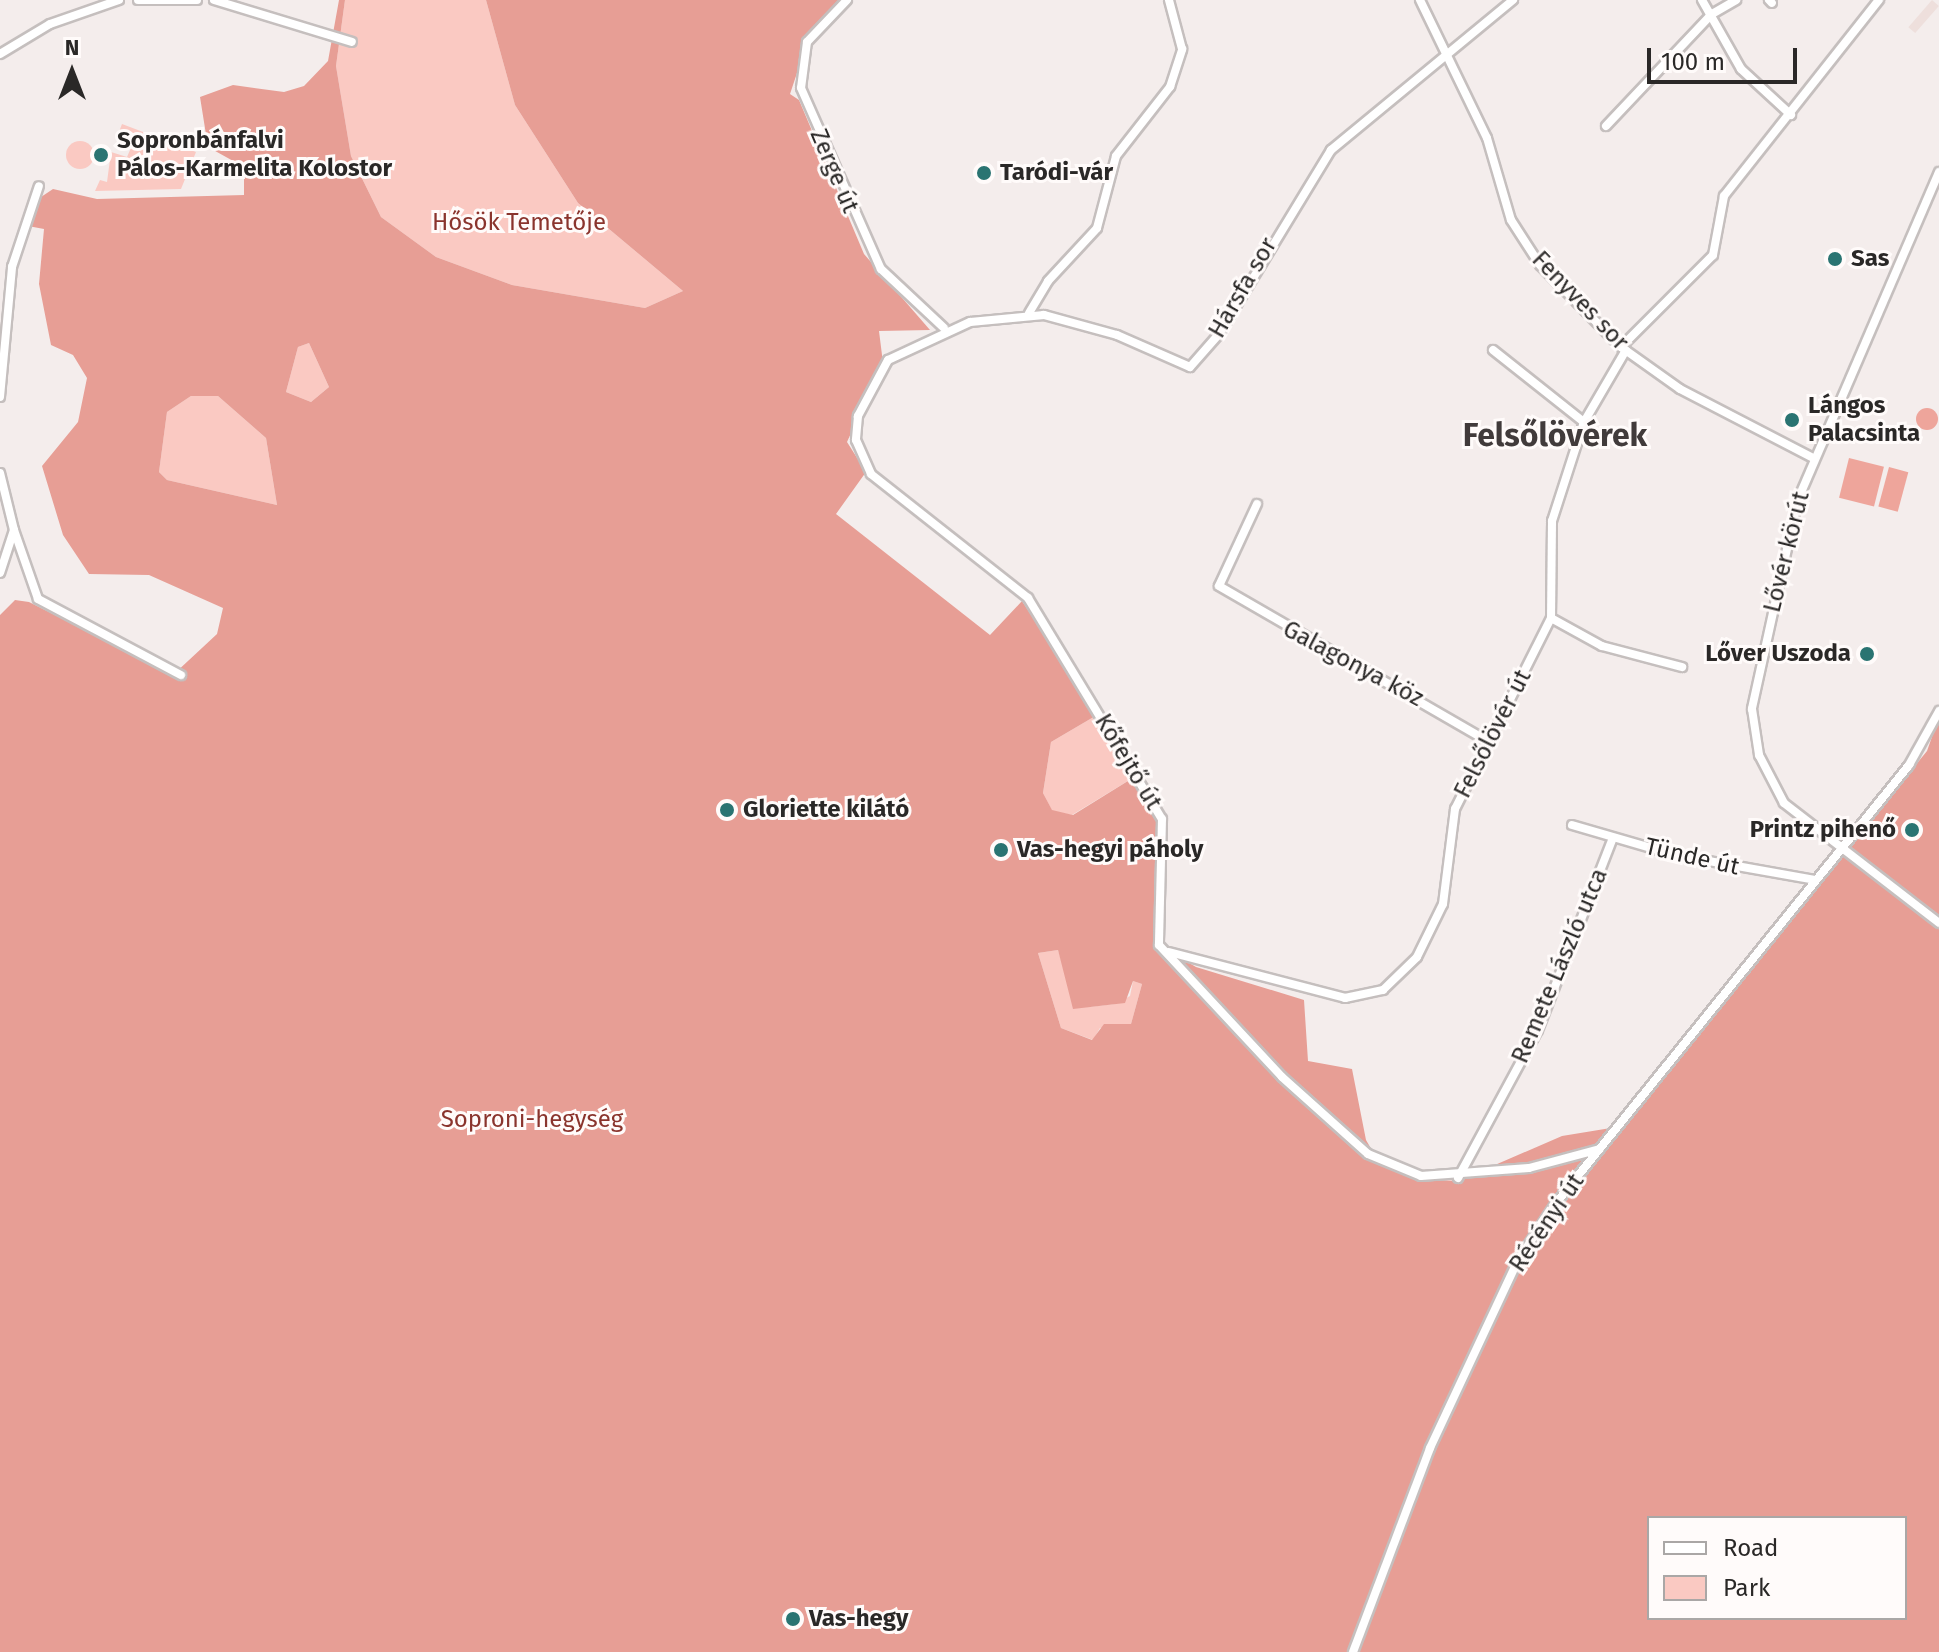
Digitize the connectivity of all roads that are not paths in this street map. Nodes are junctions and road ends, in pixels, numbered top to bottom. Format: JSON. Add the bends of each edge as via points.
{"nodes":[{"id":1,"x":119,"y":0,"type":"edge"},
{"id":2,"x":138,"y":0,"type":"edge"},
{"id":3,"x":197,"y":0,"type":"edge"},
{"id":4,"x":214,"y":0,"type":"edge"},
{"id":5,"x":847,"y":0,"type":"edge"},
{"id":6,"x":1169,"y":0,"type":"edge"},
{"id":7,"x":1420,"y":0,"type":"edge"},
{"id":8,"x":1513,"y":0,"type":"edge"},
{"id":9,"x":1702,"y":0,"type":"edge"},
{"id":10,"x":1736,"y":0,"type":"edge"},
{"id":11,"x":1879,"y":0,"type":"edge"},
{"id":12,"x":1712,"y":14,"type":"junction"},
{"id":13,"x":352,"y":42,"type":"dead end"},
{"id":14,"x":0,"y":54,"type":"edge"},
{"id":15,"x":1451,"y":54,"type":"junction"},
{"id":16,"x":1791,"y":115,"type":"junction"},
{"id":17,"x":1606,"y":126,"type":"dead end"},
{"id":18,"x":1939,"y":172,"type":"edge"},
{"id":19,"x":39,"y":186,"type":"dead end"},
{"id":20,"x":1029,"y":313,"type":"junction"},
{"id":21,"x":944,"y":328,"type":"junction"},
{"id":22,"x":1623,"y":348,"type":"junction"},
{"id":23,"x":902,"y":350,"type":"joint"},
{"id":24,"x":1493,"y":350,"type":"dead end"},
{"id":25,"x":0,"y":397,"type":"edge"},
{"id":26,"x":1584,"y":422,"type":"junction"},
{"id":27,"x":1813,"y":458,"type":"junction"},
{"id":28,"x":0,"y":473,"type":"edge"},
{"id":29,"x":1257,"y":504,"type":"dead end"},
{"id":30,"x":14,"y":530,"type":"junction"},
{"id":31,"x":0,"y":573,"type":"edge"},
{"id":32,"x":1551,"y":618,"type":"junction"},
{"id":33,"x":1682,"y":667,"type":"dead end"},
{"id":34,"x":181,"y":675,"type":"dead end"},
{"id":35,"x":1939,"y":711,"type":"edge"},
{"id":36,"x":1487,"y":741,"type":"junction"},
{"id":37,"x":1572,"y":825,"type":"dead end"},
{"id":38,"x":1613,"y":838,"type":"junction"},
{"id":39,"x":1841,"y":846,"type":"junction"},
{"id":40,"x":1815,"y":880,"type":"junction"},
{"id":41,"x":1939,"y":923,"type":"edge"},
{"id":42,"x":1169,"y":952,"type":"junction"},
{"id":43,"x":1600,"y":1149,"type":"junction"},
{"id":44,"x":1458,"y":1178,"type":"junction"},
{"id":45,"x":1353,"y":1652,"type":"edge"}],
"edges":[{"from":1,"to":14,"type":"street","via":[[50,24]]},
{"from":2,"to":3,"type":"street"},
{"from":4,"to":13,"type":"street"},
{"from":5,"to":21,"type":"street","name":"Zerge út","via":[[807,42],[801,88],[881,269]]},
{"from":6,"to":20,"type":"street","via":[[1182,49],[1170,87],[1122,144],[1097,228],[1048,281]]},
{"from":7,"to":15,"type":"street","name":"Fenyves sor"},
{"from":8,"to":15,"type":"street","name":"Hársfa sor"},
{"from":9,"to":12,"type":"street"},
{"from":10,"to":12,"type":"street"},
{"from":11,"to":16,"type":"street","name":"Felsőlövér út"},
{"from":12,"to":16,"type":"street","via":[[1741,69]]},
{"from":12,"to":17,"type":"street"},
{"from":15,"to":20,"type":"street","name":"Hársfa sor","via":[[1397,90],[1320,162],[1219,334],[1190,367],[1105,331]]},
{"from":15,"to":22,"type":"street","name":"Fenyves sor","via":[[1523,241]]},
{"from":16,"to":22,"type":"street","name":"Felsőlövér út","via":[[1724,196],[1713,255]]},
{"from":18,"to":27,"type":"street","name":"Lővér körút"},
{"from":19,"to":25,"type":"street","via":[[12,267]]},
{"from":20,"to":21,"type":"street","name":"Hársfa sor"},
{"from":21,"to":23,"type":"street","name":"Hársfa sor"},
{"from":22,"to":26,"type":"street","name":"Felsőlövér út"},
{"from":22,"to":27,"type":"street","name":"Fenyves sor","via":[[1727,417]]},
{"from":23,"to":42,"type":"street","name":"Kőfejtő út","via":[[881,367],[858,416],[862,464],[1028,598],[1162,819],[1157,939]]},
{"from":24,"to":26,"type":"street"},
{"from":26,"to":32,"type":"street","name":"Felsőlövér út","via":[[1552,521]]},
{"from":27,"to":39,"type":"street","name":"Lővér körút","via":[[1752,709],[1770,782],[1806,826]]},
{"from":28,"to":30,"type":"street"},
{"from":29,"to":36,"type":"street","name":"Galagonya köz","via":[[1219,586]]},
{"from":30,"to":31,"type":"street"},
{"from":30,"to":34,"type":"street","via":[[38,599]]},
{"from":32,"to":33,"type":"street","via":[[1602,646]]},
{"from":32,"to":36,"type":"street","name":"Felsőlövér út"},
{"from":35,"to":39,"type":"street","name":"Récényi út","via":[[1887,790]]},
{"from":36,"to":42,"type":"street","name":"Felsőlövér út","via":[[1449,824],[1438,920],[1417,957],[1383,990],[1361,998],[1318,994]]},
{"from":37,"to":38,"type":"street","name":"Tünde út"},
{"from":38,"to":40,"type":"street","name":"Tünde út"},
{"from":38,"to":44,"type":"street","name":"Remete László utca","via":[[1538,1030]]},
{"from":39,"to":40,"type":"street","name":"Récényi út"},
{"from":39,"to":41,"type":"street","name":"Lővér körút"},
{"from":40,"to":43,"type":"street","name":"Récényi út"},
{"from":42,"to":44,"type":"street","name":"Kőfejtő út","via":[[1282,1077],[1368,1154],[1421,1176]]},
{"from":43,"to":44,"type":"street","name":"Kőfejtő út"},
{"from":43,"to":45,"type":"street","name":"Récényi út","via":[[1517,1262],[1430,1448]]}]}
